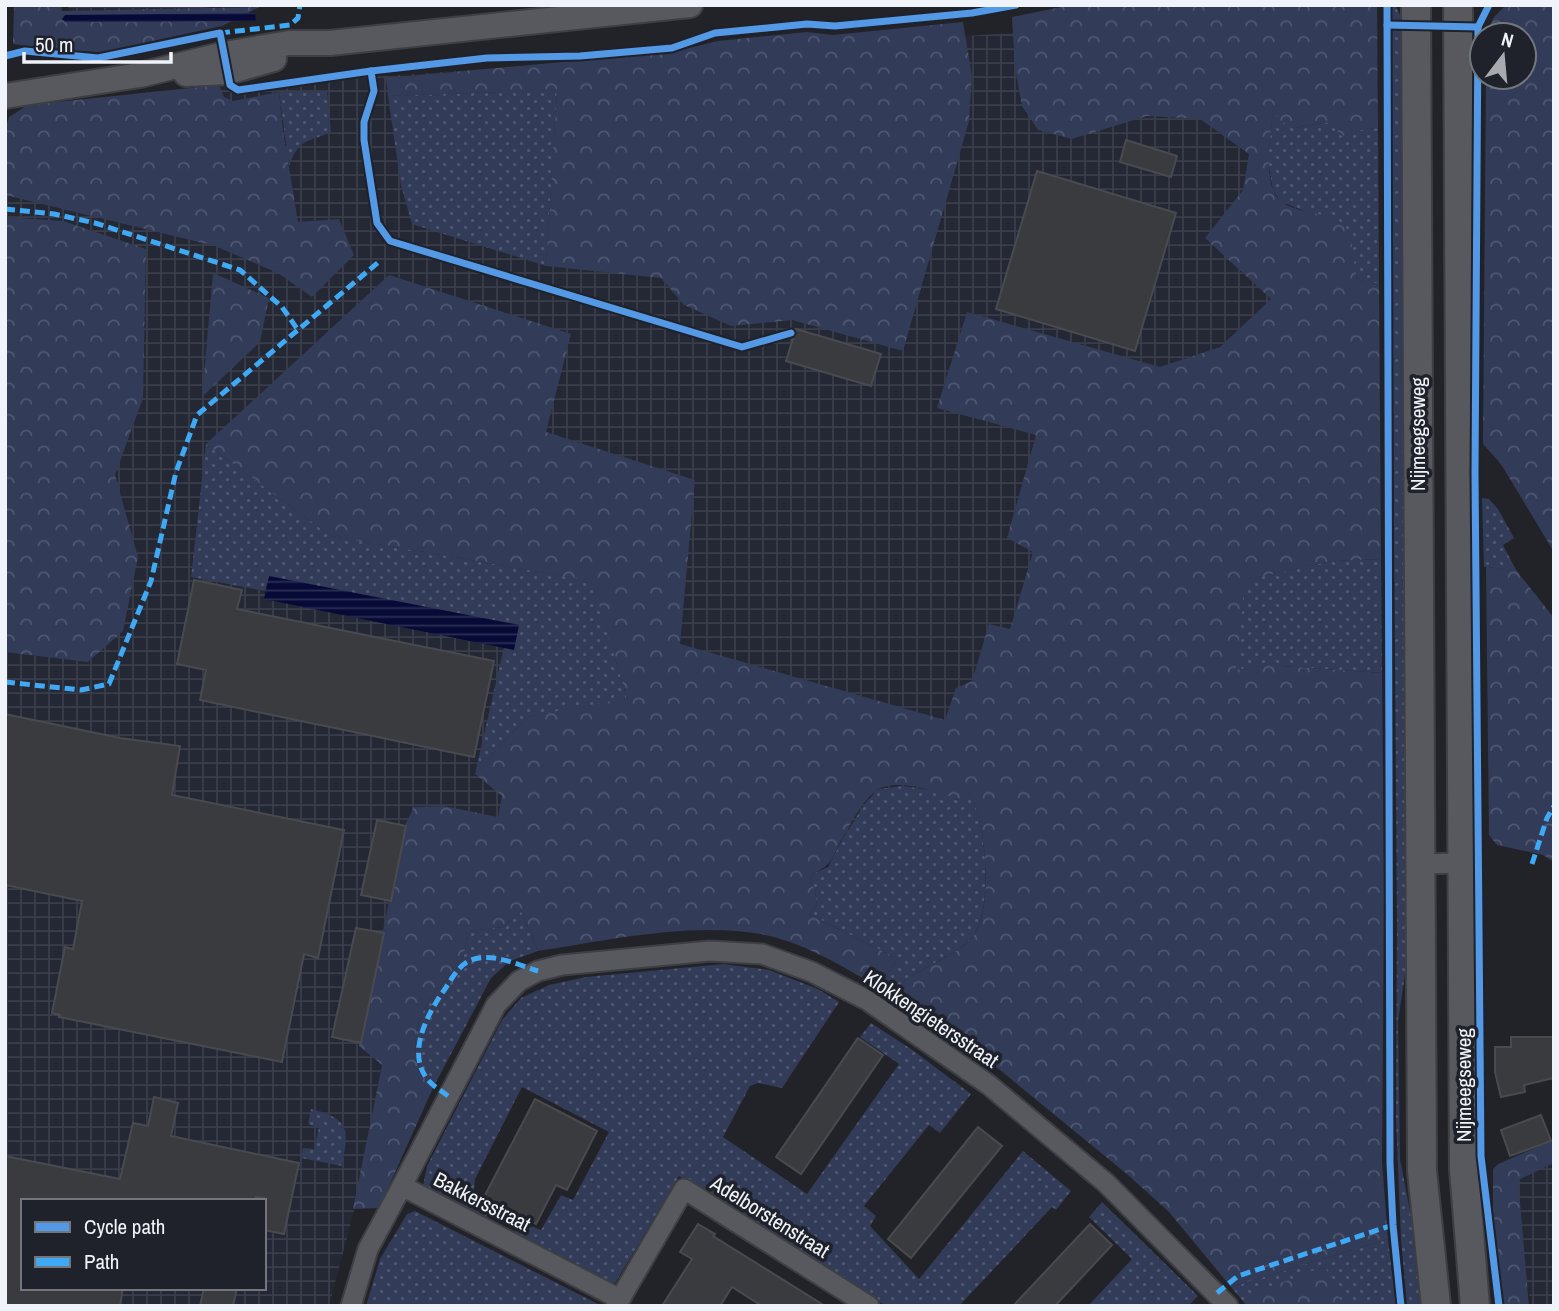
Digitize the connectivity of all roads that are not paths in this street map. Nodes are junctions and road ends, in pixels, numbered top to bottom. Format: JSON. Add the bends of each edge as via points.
{"nodes":[{"id":1,"x":690,"y":5,"type":"edge"},
{"id":2,"x":1416,"y":5,"type":"edge"},
{"id":3,"x":1458,"y":5,"type":"edge"},
{"id":4,"x":5,"y":96,"type":"edge"},
{"id":5,"x":1462,"y":863,"type":"junction"},
{"id":6,"x":1420,"y":864,"type":"junction"},
{"id":7,"x":402,"y":1186,"type":"junction"},
{"id":8,"x":618,"y":1302,"type":"edge"},
{"id":9,"x":351,"y":1306,"type":"edge"},
{"id":10,"x":869,"y":1306,"type":"edge"},
{"id":11,"x":1228,"y":1306,"type":"edge"},
{"id":12,"x":1436,"y":1306,"type":"edge"},
{"id":13,"x":1475,"y":1306,"type":"edge"}],
"edges":[{"from":1,"to":4,"type":"street","via":[[330,43],[228,72],[140,75]]},
{"from":2,"to":6,"type":"main road","name":"Nijmeegseweg"},
{"from":3,"to":5,"type":"main road","name":"Nijmeegseweg"},
{"from":5,"to":6,"type":"street"},
{"from":5,"to":13,"type":"main road","name":"Nijmeegseweg","via":[[1464,1169]]},
{"from":6,"to":12,"type":"main road","name":"Nijmeegseweg","via":[[1422,1171]]},
{"from":7,"to":8,"type":"street","name":"Bakkersstraat"},
{"from":7,"to":9,"type":"street","name":"Bakkersstraat","via":[[368,1249]]},
{"from":7,"to":11,"type":"street","name":"Klokkengietersstraat","via":[[496,1005],[519,981],[562,965],[710,951],[762,954],[812,972],[867,1000],[989,1085],[1106,1183]]},
{"from":8,"to":10,"type":"street","name":"Adelborstenstraat","via":[[684,1189]]}]}
